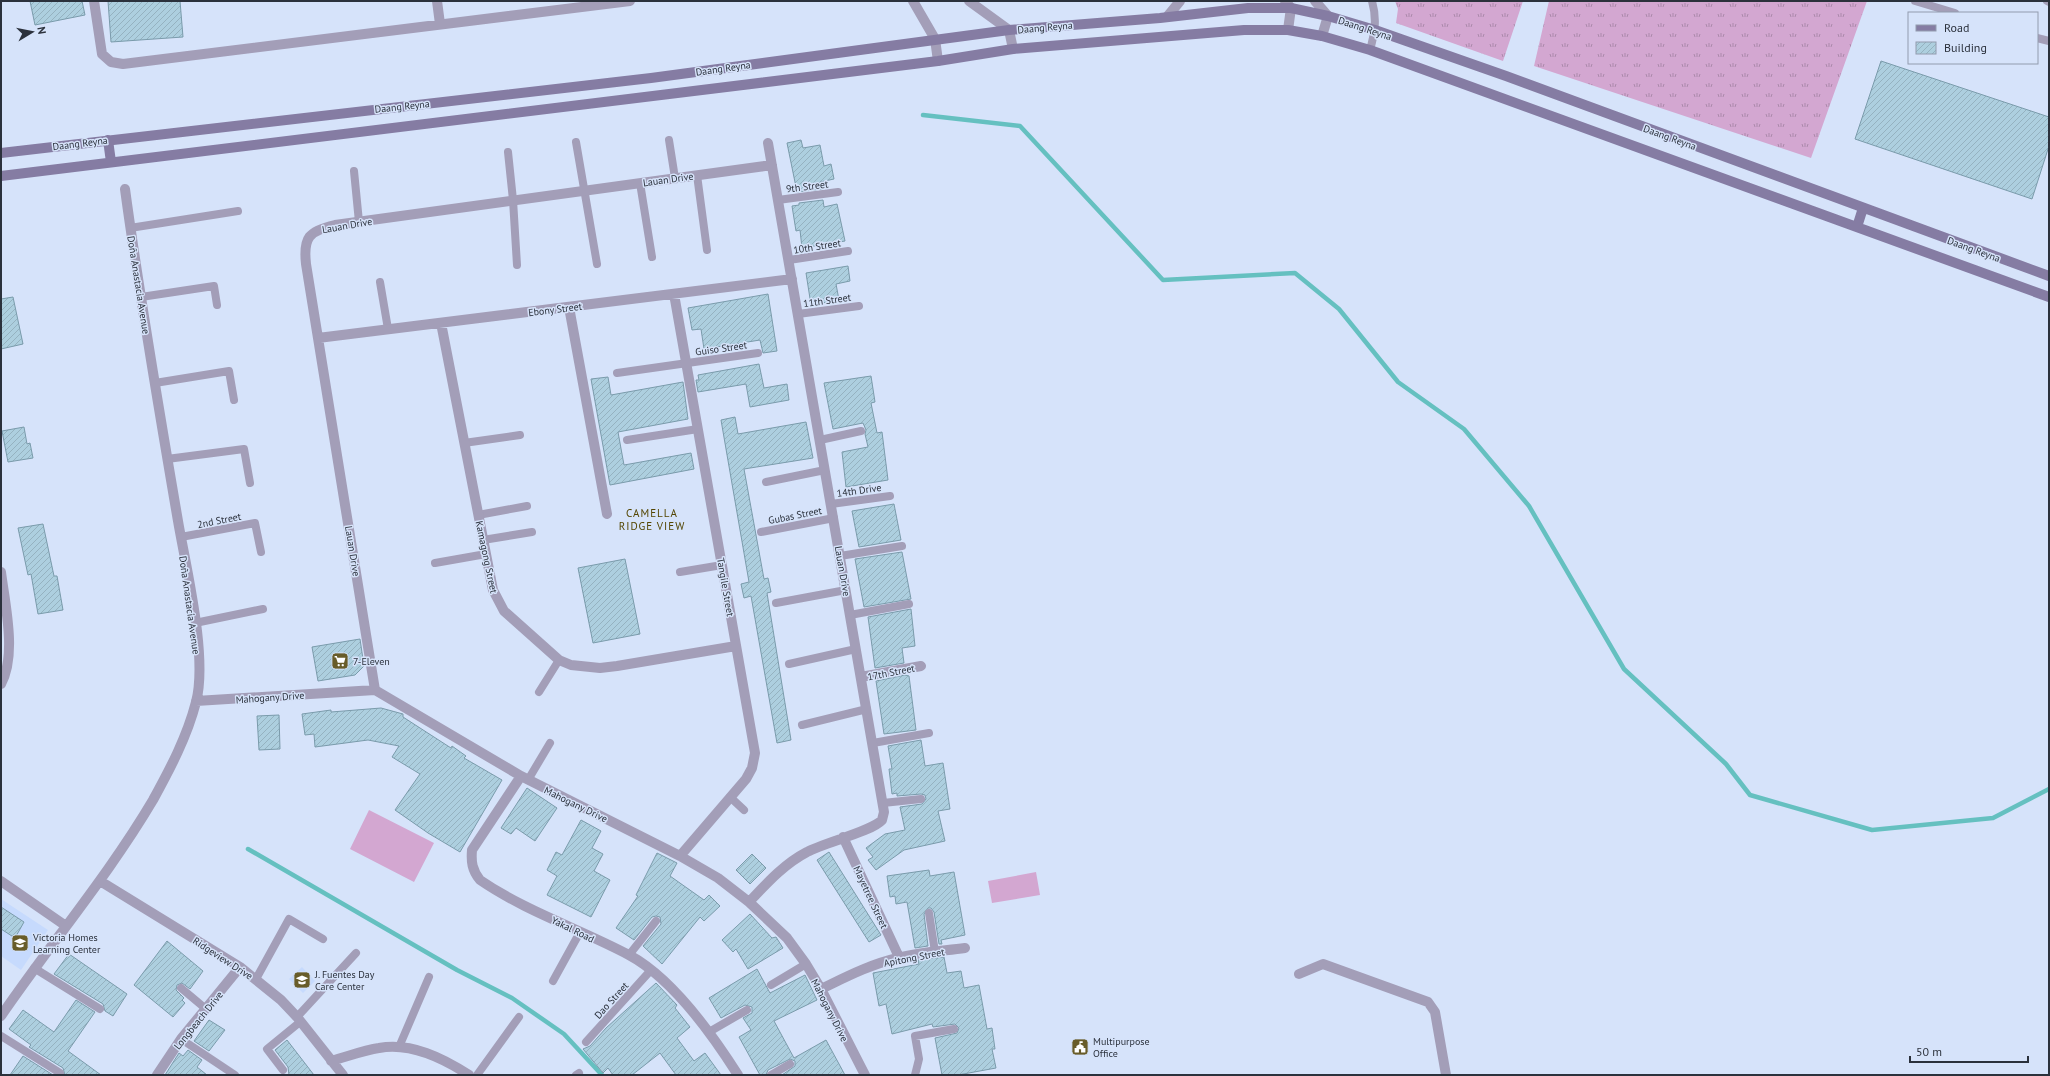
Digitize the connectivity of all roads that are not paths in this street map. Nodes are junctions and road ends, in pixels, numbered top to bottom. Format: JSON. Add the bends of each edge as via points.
{"nodes":[{"id":1,"x":94,"y":1,"type":"edge"},
{"id":2,"x":437,"y":1,"type":"edge"},
{"id":3,"x":630,"y":1,"type":"edge"},
{"id":4,"x":913,"y":1,"type":"edge"},
{"id":5,"x":969,"y":1,"type":"edge"},
{"id":6,"x":1180,"y":1,"type":"edge"},
{"id":7,"x":1316,"y":1,"type":"edge"},
{"id":8,"x":1372,"y":1,"type":"edge"},
{"id":9,"x":1915,"y":1,"type":"edge"},
{"id":10,"x":1288,"y":5,"type":"edge"},
{"id":11,"x":1952,"y":12,"type":"edge"},
{"id":12,"x":1328,"y":16,"type":"junction"},
{"id":13,"x":1167,"y":17,"type":"junction"},
{"id":14,"x":440,"y":24,"type":"junction"},
{"id":15,"x":1010,"y":30,"type":"junction"},
{"id":16,"x":1288,"y":30,"type":"junction"},
{"id":17,"x":1375,"y":30,"type":"junction"},
{"id":18,"x":1322,"y":36,"type":"junction"},
{"id":19,"x":2038,"y":38,"type":"edge"},
{"id":20,"x":935,"y":39,"type":"junction"},
{"id":21,"x":2049,"y":41,"type":"edge"},
{"id":22,"x":1013,"y":49,"type":"junction"},
{"id":23,"x":1370,"y":50,"type":"junction"},
{"id":24,"x":938,"y":61,"type":"junction"},
{"id":25,"x":108,"y":140,"type":"junction"},
{"id":26,"x":670,"y":140,"type":"dead end"},
{"id":27,"x":576,"y":142,"type":"dead end"},
{"id":28,"x":768,"y":143,"type":"dead end"},
{"id":29,"x":508,"y":152,"type":"dead end"},
{"id":30,"x":1,"y":153,"type":"edge"},
{"id":31,"x":111,"y":162,"type":"junction"},
{"id":32,"x":772,"y":165,"type":"junction"},
{"id":33,"x":354,"y":171,"type":"dead end"},
{"id":34,"x":697,"y":175,"type":"junction"},
{"id":35,"x":1,"y":176,"type":"edge"},
{"id":36,"x":675,"y":178,"type":"junction"},
{"id":37,"x":640,"y":183,"type":"junction"},
{"id":38,"x":125,"y":189,"type":"dead end"},
{"id":39,"x":586,"y":190,"type":"junction"},
{"id":40,"x":838,"y":192,"type":"dead end"},
{"id":41,"x":513,"y":200,"type":"junction"},
{"id":42,"x":778,"y":200,"type":"junction"},
{"id":43,"x":1863,"y":208,"type":"junction"},
{"id":44,"x":238,"y":211,"type":"dead end"},
{"id":45,"x":359,"y":222,"type":"junction"},
{"id":46,"x":1857,"y":227,"type":"junction"},
{"id":47,"x":130,"y":228,"type":"junction"},
{"id":48,"x":707,"y":250,"type":"dead end"},
{"id":49,"x":848,"y":251,"type":"dead end"},
{"id":50,"x":652,"y":257,"type":"dead end"},
{"id":51,"x":789,"y":260,"type":"junction"},
{"id":52,"x":597,"y":264,"type":"dead end"},
{"id":53,"x":517,"y":266,"type":"dead end"},
{"id":54,"x":2049,"y":276,"type":"edge"},
{"id":55,"x":792,"y":279,"type":"junction"},
{"id":56,"x":380,"y":282,"type":"dead end"},
{"id":57,"x":674,"y":294,"type":"junction"},
{"id":58,"x":141,"y":297,"type":"junction"},
{"id":59,"x":2049,"y":297,"type":"edge"},
{"id":60,"x":217,"y":305,"type":"dead end"},
{"id":61,"x":859,"y":306,"type":"dead end"},
{"id":62,"x":569,"y":307,"type":"junction"},
{"id":63,"x":798,"y":314,"type":"junction"},
{"id":64,"x":441,"y":323,"type":"junction"},
{"id":65,"x":388,"y":329,"type":"junction"},
{"id":66,"x":318,"y":338,"type":"junction"},
{"id":67,"x":758,"y":353,"type":"dead end"},
{"id":68,"x":686,"y":364,"type":"junction"},
{"id":69,"x":617,"y":373,"type":"dead end"},
{"id":70,"x":154,"y":383,"type":"junction"},
{"id":71,"x":234,"y":400,"type":"dead end"},
{"id":72,"x":698,"y":429,"type":"junction"},
{"id":73,"x":861,"y":432,"type":"dead end"},
{"id":74,"x":520,"y":435,"type":"dead end"},
{"id":75,"x":627,"y":440,"type":"dead end"},
{"id":76,"x":820,"y":440,"type":"junction"},
{"id":77,"x":464,"y":443,"type":"junction"},
{"id":78,"x":167,"y":459,"type":"junction"},
{"id":79,"x":825,"y":470,"type":"junction"},
{"id":80,"x":766,"y":482,"type":"dead end"},
{"id":81,"x":250,"y":484,"type":"dead end"},
{"id":82,"x":890,"y":496,"type":"dead end"},
{"id":83,"x":831,"y":504,"type":"junction"},
{"id":84,"x":527,"y":506,"type":"dead end"},
{"id":85,"x":607,"y":514,"type":"dead end"},
{"id":86,"x":478,"y":515,"type":"junction"},
{"id":87,"x":834,"y":518,"type":"junction"},
{"id":88,"x":532,"y":532,"type":"dead end"},
{"id":89,"x":761,"y":532,"type":"dead end"},
{"id":90,"x":181,"y":537,"type":"junction"},
{"id":91,"x":483,"y":540,"type":"junction"},
{"id":92,"x":902,"y":546,"type":"dead end"},
{"id":93,"x":261,"y":552,"type":"dead end"},
{"id":94,"x":486,"y":554,"type":"junction"},
{"id":95,"x":840,"y":556,"type":"junction"},
{"id":96,"x":435,"y":563,"type":"dead end"},
{"id":97,"x":722,"y":566,"type":"junction"},
{"id":98,"x":1,"y":572,"type":"edge"},
{"id":99,"x":680,"y":572,"type":"dead end"},
{"id":100,"x":846,"y":590,"type":"junction"},
{"id":101,"x":776,"y":602,"type":"dead end"},
{"id":102,"x":909,"y":604,"type":"dead end"},
{"id":103,"x":263,"y":610,"type":"dead end"},
{"id":104,"x":850,"y":615,"type":"junction"},
{"id":105,"x":195,"y":623,"type":"junction"},
{"id":106,"x":736,"y":646,"type":"junction"},
{"id":107,"x":856,"y":649,"type":"junction"},
{"id":108,"x":559,"y":660,"type":"junction"},
{"id":109,"x":789,"y":664,"type":"dead end"},
{"id":110,"x":922,"y":666,"type":"dead end"},
{"id":111,"x":861,"y":677,"type":"junction"},
{"id":112,"x":1,"y":684,"type":"edge"},
{"id":113,"x":376,"y":690,"type":"junction"},
{"id":114,"x":539,"y":692,"type":"dead end"},
{"id":115,"x":196,"y":701,"type":"junction"},
{"id":116,"x":867,"y":709,"type":"junction"},
{"id":117,"x":802,"y":725,"type":"dead end"},
{"id":118,"x":929,"y":733,"type":"dead end"},
{"id":119,"x":550,"y":743,"type":"dead end"},
{"id":120,"x":872,"y":743,"type":"junction"},
{"id":121,"x":524,"y":778,"type":"junction"},
{"id":122,"x":730,"y":797,"type":"junction"},
{"id":123,"x":922,"y":798,"type":"dead end"},
{"id":124,"x":883,"y":803,"type":"junction"},
{"id":125,"x":744,"y":810,"type":"dead end"},
{"id":126,"x":843,"y":837,"type":"junction"},
{"id":127,"x":680,"y":856,"type":"junction"},
{"id":128,"x":100,"y":880,"type":"junction"},
{"id":129,"x":1,"y":881,"type":"edge"},
{"id":130,"x":749,"y":902,"type":"junction"},
{"id":131,"x":929,"y":913,"type":"dead end"},
{"id":132,"x":656,"y":921,"type":"dead end"},
{"id":133,"x":66,"y":926,"type":"junction"},
{"id":134,"x":580,"y":932,"type":"junction"},
{"id":135,"x":323,"y":939,"type":"dead end"},
{"id":136,"x":965,"y":948,"type":"dead end"},
{"id":137,"x":935,"y":952,"type":"junction"},
{"id":138,"x":356,"y":954,"type":"dead end"},
{"id":139,"x":629,"y":955,"type":"junction"},
{"id":140,"x":899,"y":957,"type":"junction"},
{"id":141,"x":806,"y":964,"type":"junction"},
{"id":142,"x":240,"y":967,"type":"junction"},
{"id":143,"x":34,"y":968,"type":"junction"},
{"id":144,"x":651,"y":970,"type":"junction"},
{"id":145,"x":1299,"y":974,"type":"dead end"},
{"id":146,"x":429,"y":977,"type":"dead end"},
{"id":147,"x":256,"y":979,"type":"junction"},
{"id":148,"x":553,"y":981,"type":"dead end"},
{"id":149,"x":771,"y":985,"type":"dead end"},
{"id":150,"x":181,"y":988,"type":"dead end"},
{"id":151,"x":821,"y":989,"type":"junction"},
{"id":152,"x":100,"y":1009,"type":"dead end"},
{"id":153,"x":206,"y":1009,"type":"junction"},
{"id":154,"x":747,"y":1010,"type":"dead end"},
{"id":155,"x":1,"y":1016,"type":"edge"},
{"id":156,"x":519,"y":1016,"type":"dead end"},
{"id":157,"x":299,"y":1019,"type":"junction"},
{"id":158,"x":954,"y":1029,"type":"dead end"},
{"id":159,"x":709,"y":1032,"type":"junction"},
{"id":160,"x":1,"y":1036,"type":"edge"},
{"id":161,"x":181,"y":1039,"type":"junction"},
{"id":162,"x":586,"y":1042,"type":"dead end"},
{"id":163,"x":399,"y":1046,"type":"junction"},
{"id":164,"x":331,"y":1061,"type":"junction"},
{"id":165,"x":790,"y":1064,"type":"dead end"},
{"id":166,"x":283,"y":1070,"type":"dead end"},
{"id":167,"x":60,"y":1073,"type":"dead end"},
{"id":168,"x":157,"y":1075,"type":"edge"},
{"id":169,"x":235,"y":1075,"type":"edge"},
{"id":170,"x":342,"y":1075,"type":"edge"},
{"id":171,"x":469,"y":1075,"type":"edge"},
{"id":172,"x":477,"y":1075,"type":"edge"},
{"id":173,"x":738,"y":1075,"type":"edge"},
{"id":174,"x":771,"y":1075,"type":"edge"},
{"id":175,"x":865,"y":1075,"type":"edge"},
{"id":176,"x":915,"y":1075,"type":"edge"},
{"id":177,"x":1446,"y":1075,"type":"edge"}],
"edges":[{"from":1,"to":14,"type":"street","via":[[102,54],[111,62],[123,64]]},
{"from":2,"to":14,"type":"street"},
{"from":3,"to":14,"type":"street"},
{"from":4,"to":20,"type":"street"},
{"from":5,"to":15,"type":"street"},
{"from":6,"to":13,"type":"street"},
{"from":7,"to":12,"type":"street"},
{"from":8,"to":17,"type":"lane","via":[[1376,15]]},
{"from":9,"to":11,"type":"lane"},
{"from":10,"to":12,"type":"main road","name":"Daang Reyna"},
{"from":10,"to":13,"type":"main road","name":"Daang Reyna"},
{"from":10,"to":16,"type":"street"},
{"from":12,"to":17,"type":"main road","name":"Daang Reyna"},
{"from":12,"to":18,"type":"street"},
{"from":13,"to":15,"type":"main road","name":"Daang Reyna"},
{"from":15,"to":20,"type":"main road","name":"Daang Reyna"},
{"from":15,"to":22,"type":"street"},
{"from":16,"to":18,"type":"main road","name":"Daang Reyna"},
{"from":16,"to":22,"type":"main road","name":"Daang Reyna","via":[[1244,30]]},
{"from":17,"to":23,"type":"lane"},
{"from":17,"to":43,"type":"main road","name":"Daang Reyna"},
{"from":18,"to":23,"type":"main road","name":"Daang Reyna"},
{"from":19,"to":21,"type":"lane"},
{"from":20,"to":24,"type":"street"},
{"from":20,"to":25,"type":"main road","name":"Daang Reyna","via":[[651,78]]},
{"from":22,"to":24,"type":"main road","name":"Daang Reyna"},
{"from":23,"to":46,"type":"main road","name":"Daang Reyna"},
{"from":24,"to":31,"type":"main road","name":"Daang Reyna"},
{"from":25,"to":30,"type":"main road","name":"Daang Reyna"},
{"from":25,"to":31,"type":"main road"},
{"from":26,"to":36,"type":"lane"},
{"from":27,"to":39,"type":"lane"},
{"from":28,"to":32,"type":"street","name":"Lauan Drive"},
{"from":29,"to":41,"type":"lane"},
{"from":31,"to":35,"type":"main road","name":"Daang Reyna"},
{"from":32,"to":34,"type":"street","name":"Lauan Drive"},
{"from":32,"to":42,"type":"street","name":"Lauan Drive"},
{"from":33,"to":45,"type":"lane"},
{"from":34,"to":36,"type":"street","name":"Lauan Drive"},
{"from":34,"to":48,"type":"lane"},
{"from":36,"to":37,"type":"street","name":"Lauan Drive"},
{"from":37,"to":39,"type":"street","name":"Lauan Drive"},
{"from":37,"to":50,"type":"lane"},
{"from":38,"to":47,"type":"street","name":"Doña Anastacia Avenue"},
{"from":39,"to":41,"type":"street","name":"Lauan Drive"},
{"from":39,"to":52,"type":"lane"},
{"from":40,"to":42,"type":"lane","name":"9th Street"},
{"from":41,"to":45,"type":"street","name":"Lauan Drive"},
{"from":41,"to":53,"type":"lane"},
{"from":42,"to":51,"type":"street","name":"Lauan Drive"},
{"from":43,"to":46,"type":"main road"},
{"from":43,"to":54,"type":"main road","name":"Daang Reyna"},
{"from":44,"to":47,"type":"lane"},
{"from":45,"to":66,"type":"street","name":"Lauan Drive","via":[[320,228],[307,240],[306,264]]},
{"from":46,"to":59,"type":"main road","name":"Daang Reyna"},
{"from":47,"to":58,"type":"street","name":"Doña Anastacia Avenue"},
{"from":49,"to":51,"type":"lane","name":"10th Street"},
{"from":51,"to":55,"type":"street","name":"Lauan Drive"},
{"from":55,"to":57,"type":"street","name":"Ebony Street"},
{"from":55,"to":63,"type":"street","name":"Lauan Drive"},
{"from":56,"to":65,"type":"lane"},
{"from":57,"to":62,"type":"street","name":"Ebony Street"},
{"from":57,"to":68,"type":"street","name":"Tangile Street"},
{"from":58,"to":60,"type":"lane","via":[[214,286]]},
{"from":58,"to":70,"type":"street","name":"Doña Anastacia Avenue"},
{"from":61,"to":63,"type":"lane","name":"11th Street"},
{"from":62,"to":64,"type":"street","name":"Ebony Street"},
{"from":62,"to":85,"type":"street"},
{"from":63,"to":76,"type":"street","name":"Lauan Drive"},
{"from":64,"to":65,"type":"street","name":"Ebony Street"},
{"from":64,"to":77,"type":"street","name":"Kamagong Street"},
{"from":65,"to":66,"type":"street","name":"Ebony Street"},
{"from":66,"to":113,"type":"street","name":"Lauan Drive"},
{"from":67,"to":68,"type":"lane","name":"Guiso Street"},
{"from":68,"to":69,"type":"lane","name":"Guiso Street"},
{"from":68,"to":72,"type":"street","name":"Tangile Street"},
{"from":70,"to":71,"type":"lane","via":[[229,371]]},
{"from":70,"to":78,"type":"street","name":"Doña Anastacia Avenue"},
{"from":72,"to":75,"type":"lane"},
{"from":72,"to":97,"type":"street","name":"Tangile Street"},
{"from":73,"to":76,"type":"lane"},
{"from":74,"to":77,"type":"lane"},
{"from":76,"to":79,"type":"street","name":"Lauan Drive"},
{"from":77,"to":86,"type":"street","name":"Kamagong Street"},
{"from":78,"to":81,"type":"lane","via":[[244,449]]},
{"from":78,"to":90,"type":"street","name":"Doña Anastacia Avenue"},
{"from":79,"to":80,"type":"lane"},
{"from":79,"to":83,"type":"street","name":"Lauan Drive"},
{"from":82,"to":83,"type":"lane","name":"14th Drive"},
{"from":83,"to":87,"type":"street","name":"Lauan Drive"},
{"from":84,"to":86,"type":"lane"},
{"from":86,"to":91,"type":"street","name":"Kamagong Street"},
{"from":87,"to":89,"type":"lane","name":"Gubas Street"},
{"from":87,"to":95,"type":"street","name":"Lauan Drive"},
{"from":88,"to":91,"type":"lane"},
{"from":90,"to":93,"type":"lane","name":"2nd Street","via":[[255,522]]},
{"from":90,"to":105,"type":"street","name":"Doña Anastacia Avenue"},
{"from":91,"to":94,"type":"street","name":"Kamagong Street"},
{"from":92,"to":95,"type":"lane"},
{"from":94,"to":96,"type":"lane"},
{"from":94,"to":108,"type":"street","name":"Kamagong Street","via":[[492,590],[504,611]]},
{"from":95,"to":100,"type":"street","name":"Lauan Drive"},
{"from":97,"to":99,"type":"lane"},
{"from":97,"to":106,"type":"street","name":"Tangile Street"},
{"from":98,"to":112,"type":"street","via":[[9,624],[8,654]]},
{"from":100,"to":101,"type":"lane"},
{"from":100,"to":104,"type":"street","name":"Lauan Drive"},
{"from":102,"to":104,"type":"lane"},
{"from":103,"to":105,"type":"lane"},
{"from":104,"to":107,"type":"street","name":"Lauan Drive"},
{"from":105,"to":115,"type":"street","name":"Doña Anastacia Avenue","via":[[199,677]]},
{"from":106,"to":108,"type":"street","name":"Kamagong Street","via":[[600,668],[571,665]]},
{"from":106,"to":122,"type":"street","name":"Tangile Street","via":[[755,753],[752,768]]},
{"from":107,"to":109,"type":"lane"},
{"from":107,"to":111,"type":"street","name":"Lauan Drive"},
{"from":108,"to":114,"type":"lane"},
{"from":110,"to":111,"type":"street","name":"17th Street"},
{"from":111,"to":116,"type":"street","name":"Lauan Drive"},
{"from":113,"to":115,"type":"street","name":"Mahogany Drive"},
{"from":113,"to":121,"type":"street","name":"Mahogany Drive"},
{"from":115,"to":128,"type":"street","name":"Doña Anastacia Avenue","via":[[168,774],[138,825]]},
{"from":116,"to":117,"type":"lane"},
{"from":116,"to":120,"type":"street","name":"Lauan Drive"},
{"from":118,"to":120,"type":"lane"},
{"from":119,"to":121,"type":"lane"},
{"from":120,"to":124,"type":"street","name":"Lauan Drive"},
{"from":121,"to":127,"type":"street","name":"Mahogany Drive"},
{"from":121,"to":134,"type":"street","name":"Yakal Road","via":[[472,850],[474,872],[489,886]]},
{"from":122,"to":125,"type":"lane"},
{"from":122,"to":127,"type":"street","name":"Tangile Street"},
{"from":123,"to":124,"type":"lane"},
{"from":124,"to":126,"type":"street","name":"Lauan Drive","via":[[882,820],[879,824]]},
{"from":126,"to":130,"type":"street","name":"Lauan Drive","via":[[807,852],[787,864]]},
{"from":126,"to":140,"type":"street","name":"Mayetree Street"},
{"from":127,"to":130,"type":"street","name":"Mahogany Drive","via":[[718,878]]},
{"from":128,"to":133,"type":"street","name":"Doña Anastacia Avenue"},
{"from":128,"to":142,"type":"street","name":"Ridgeview Drive"},
{"from":129,"to":133,"type":"street"},
{"from":130,"to":141,"type":"street","name":"Mahogany Drive","via":[[787,938]]},
{"from":131,"to":137,"type":"lane"},
{"from":132,"to":139,"type":"lane"},
{"from":133,"to":143,"type":"street","name":"Doña Anastacia Avenue"},
{"from":134,"to":139,"type":"street","name":"Yakal Road"},
{"from":134,"to":148,"type":"lane"},
{"from":135,"to":147,"type":"lane","via":[[289,919]]},
{"from":136,"to":137,"type":"street","name":"Apitong Street"},
{"from":137,"to":140,"type":"street","name":"Apitong Street"},
{"from":138,"to":157,"type":"lane"},
{"from":139,"to":144,"type":"street","name":"Yakal Road"},
{"from":140,"to":151,"type":"street","name":"Apitong Street","via":[[860,970]]},
{"from":141,"to":149,"type":"lane"},
{"from":141,"to":151,"type":"street","name":"Mahogany Drive"},
{"from":142,"to":147,"type":"street","name":"Ridgeview Drive"},
{"from":142,"to":153,"type":"street","name":"Longbeach Drive"},
{"from":143,"to":152,"type":"lane"},
{"from":143,"to":155,"type":"street","name":"Doña Anastacia Avenue"},
{"from":144,"to":159,"type":"street","name":"Yakal Road","via":[[685,1003]]},
{"from":144,"to":162,"type":"lane","name":"Dao Street"},
{"from":145,"to":177,"type":"street","via":[[1323,964],[1428,1002],[1435,1012]]},
{"from":146,"to":163,"type":"lane"},
{"from":147,"to":157,"type":"street","name":"Ridgeview Drive"},
{"from":150,"to":153,"type":"lane"},
{"from":151,"to":175,"type":"street","name":"Mahogany Drive"},
{"from":153,"to":161,"type":"street","name":"Longbeach Drive"},
{"from":154,"to":159,"type":"lane"},
{"from":156,"to":172,"type":"lane"},
{"from":157,"to":164,"type":"street","name":"Ridgeview Drive"},
{"from":157,"to":166,"type":"lane","via":[[267,1049]]},
{"from":158,"to":176,"type":"lane","via":[[916,1036],[919,1059]]},
{"from":159,"to":173,"type":"street","name":"Yakal Road"},
{"from":160,"to":167,"type":"lane"},
{"from":161,"to":168,"type":"street","name":"Longbeach Drive"},
{"from":161,"to":169,"type":"lane"},
{"from":163,"to":164,"type":"street","via":[[379,1048]]},
{"from":163,"to":171,"type":"street","via":[[444,1059]]},
{"from":164,"to":170,"type":"street","name":"Ridgeview Drive"},
{"from":165,"to":174,"type":"lane"}]}
